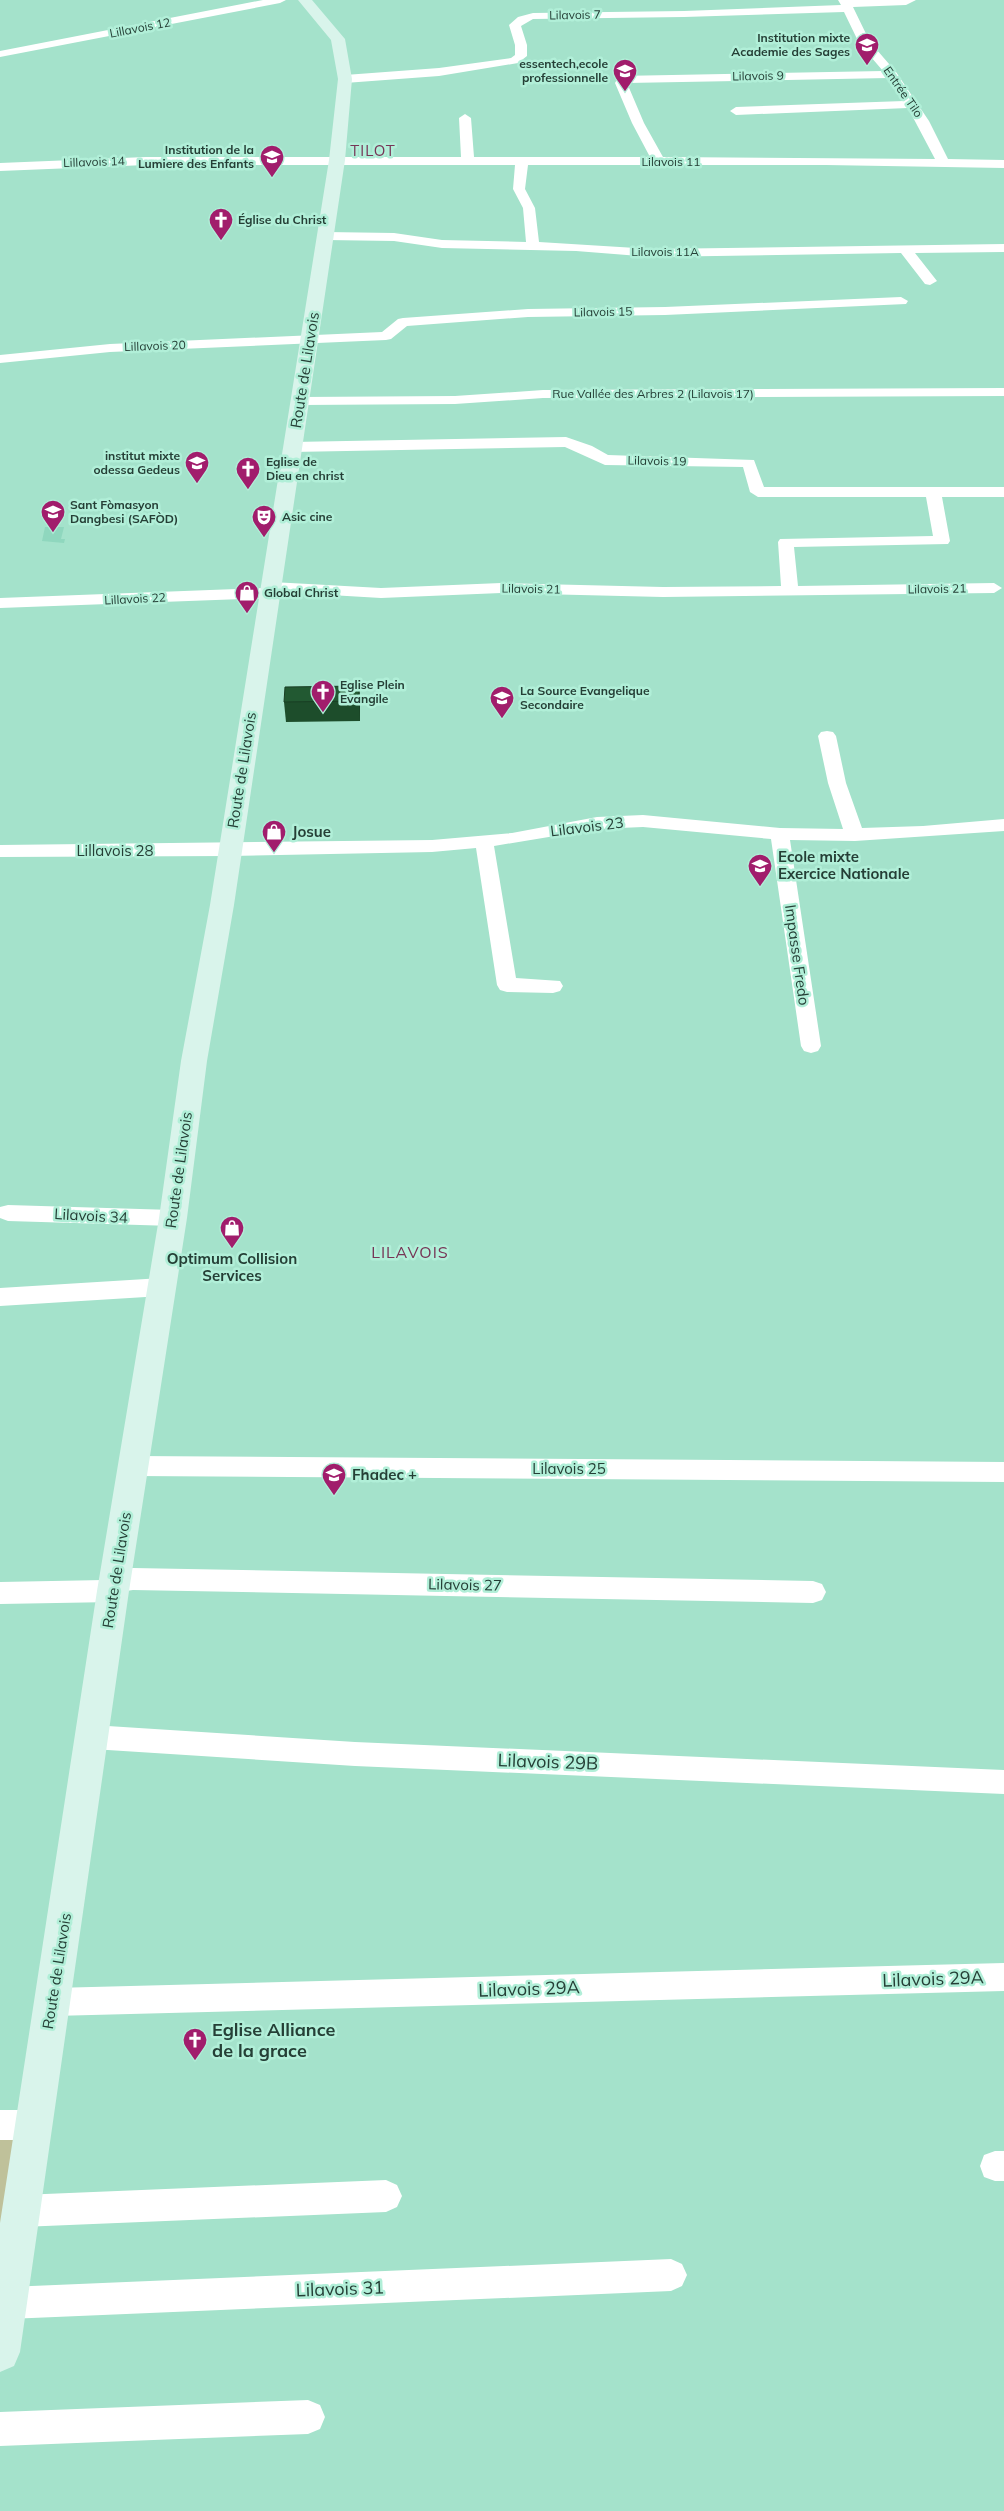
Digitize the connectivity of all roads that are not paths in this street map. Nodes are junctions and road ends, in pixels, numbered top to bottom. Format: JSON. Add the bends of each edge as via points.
{"nodes":[{"id":1,"x":280,"y":0,"type":"edge"},
{"id":2,"x":305,"y":0,"type":"edge"},
{"id":3,"x":910,"y":0,"type":"edge"},
{"id":4,"x":846,"y":4,"type":"edge"},
{"id":5,"x":0,"y":54,"type":"edge"},
{"id":6,"x":892,"y":74,"type":"junction"},
{"id":7,"x":345,"y":79,"type":"junction"},
{"id":8,"x":912,"y":104,"type":"junction"},
{"id":9,"x":736,"y":111,"type":"dead end"},
{"id":10,"x":465,"y":118,"type":"dead end"},
{"id":11,"x":337,"y":160,"type":"junction"},
{"id":12,"x":468,"y":161,"type":"junction"},
{"id":13,"x":522,"y":161,"type":"junction"},
{"id":14,"x":659,"y":162,"type":"junction"},
{"id":15,"x":944,"y":162,"type":"junction"},
{"id":16,"x":1004,"y":164,"type":"edge"},
{"id":17,"x":0,"y":167,"type":"edge"},
{"id":18,"x":326,"y":236,"type":"junction"},
{"id":19,"x":533,"y":246,"type":"junction"},
{"id":20,"x":1004,"y":248,"type":"edge"},
{"id":21,"x":904,"y":249,"type":"junction"},
{"id":22,"x":930,"y":282,"type":"dead end"},
{"id":23,"x":901,"y":301,"type":"dead end"},
{"id":24,"x":310,"y":339,"type":"junction"},
{"id":25,"x":0,"y":359,"type":"edge"},
{"id":26,"x":1004,"y":392,"type":"edge"},
{"id":27,"x":301,"y":401,"type":"junction"},
{"id":28,"x":292,"y":447,"type":"junction"},
{"id":29,"x":933,"y":492,"type":"junction"},
{"id":30,"x":1004,"y":492,"type":"edge"},
{"id":31,"x":994,"y":588,"type":"dead end"},
{"id":32,"x":271,"y":590,"type":"junction"},
{"id":33,"x":790,"y":591,"type":"junction"},
{"id":34,"x":0,"y":603,"type":"edge"},
{"id":35,"x":826,"y":736,"type":"dead end"},
{"id":36,"x":1004,"y":826,"type":"edge"},
{"id":37,"x":780,"y":834,"type":"junction"},
{"id":38,"x":856,"y":835,"type":"junction"},
{"id":39,"x":484,"y":842,"type":"junction"},
{"id":40,"x":230,"y":850,"type":"junction"},
{"id":41,"x":0,"y":851,"type":"edge"},
{"id":42,"x":553,"y":986,"type":"dead end"},
{"id":43,"x":810,"y":1046,"type":"dead end"},
{"id":44,"x":8,"y":1213,"type":"dead end"},
{"id":45,"x":173,"y":1218,"type":"junction"},
{"id":46,"x":162,"y":1287,"type":"junction"},
{"id":47,"x":0,"y":1297,"type":"edge"},
{"id":48,"x":134,"y":1466,"type":"junction"},
{"id":49,"x":1004,"y":1472,"type":"edge"},
{"id":50,"x":115,"y":1586,"type":"junction"},
{"id":51,"x":813,"y":1592,"type":"dead end"},
{"id":52,"x":0,"y":1593,"type":"edge"},
{"id":53,"x":92,"y":1737,"type":"junction"},
{"id":54,"x":1004,"y":1782,"type":"edge"},
{"id":55,"x":1004,"y":1977,"type":"edge"},
{"id":56,"x":53,"y":2002,"type":"junction"},
{"id":57,"x":16,"y":2125,"type":"edge"},
{"id":58,"x":386,"y":2196,"type":"dead end"},
{"id":59,"x":21,"y":2211,"type":"junction"},
{"id":60,"x":671,"y":2275,"type":"dead end"},
{"id":61,"x":8,"y":2302,"type":"junction"},
{"id":62,"x":0,"y":2352,"type":"edge"},
{"id":63,"x":308,"y":2417,"type":"dead end"},
{"id":64,"x":0,"y":2429,"type":"edge"}],
"edges":[{"from":1,"to":5,"type":"street","name":"Lillavois 12"},
{"from":2,"to":7,"type":"main road","name":"Route de Lilavois","via":[[338,39]]},
{"from":3,"to":4,"type":"street"},
{"from":4,"to":6,"type":"street","name":"Entrée Tilo","via":[[865,43]]},
{"from":4,"to":7,"type":"street","name":"Lilavois 7","via":[[684,14],[534,16],[515,25],[522,45],[521,56],[514,61],[439,72]]},
{"from":6,"to":8,"type":"street","name":"Entrée Tilo"},
{"from":6,"to":14,"type":"street","name":"Lilavois 9","via":[[623,78],[621,83],[638,123]]},
{"from":7,"to":11,"type":"main road","name":"Route de Lilavois"},
{"from":8,"to":9,"type":"street"},
{"from":8,"to":15,"type":"street","name":"Entrée Tilo"},
{"from":10,"to":12,"type":"street"},
{"from":11,"to":12,"type":"street","name":"Lilavois 11"},
{"from":11,"to":17,"type":"street","name":"Lillavois 14","via":[[146,160]]},
{"from":11,"to":18,"type":"main road","name":"Route de Lilavois"},
{"from":12,"to":13,"type":"street","name":"Lilavois 11"},
{"from":13,"to":14,"type":"street","name":"Lilavois 11"},
{"from":13,"to":19,"type":"street","via":[[519,189],[529,208]]},
{"from":14,"to":15,"type":"street","name":"Lilavois 11"},
{"from":15,"to":16,"type":"street","name":"Lilavois 11"},
{"from":18,"to":19,"type":"street","name":"Lilavois 11A"},
{"from":18,"to":24,"type":"main road","name":"Route de Lilavois"},
{"from":19,"to":21,"type":"street","name":"Lilavois 11A","via":[[652,253]]},
{"from":20,"to":21,"type":"street","name":"Lilavois 11A"},
{"from":21,"to":22,"type":"street"},
{"from":23,"to":24,"type":"street","name":"Lilavois 15","via":[[518,314],[403,322],[386,336]]},
{"from":24,"to":25,"type":"street","name":"Lillavois 20","via":[[110,348]]},
{"from":24,"to":27,"type":"main road","name":"Route de Lilavois"},
{"from":26,"to":27,"type":"street","name":"Rue Vallée des Arbres 2 (Lilavois 17)","via":[[543,394],[455,400]]},
{"from":27,"to":28,"type":"main road","name":"Route de Lilavois"},
{"from":28,"to":29,"type":"street","name":"Lilavois 19","via":[[566,442],[605,460],[749,463],[758,492]]},
{"from":28,"to":32,"type":"main road","name":"Route de Lilavois"},
{"from":29,"to":30,"type":"street","name":"Lilavois 19"},
{"from":29,"to":33,"type":"street","via":[[942,541],[786,542]]},
{"from":31,"to":33,"type":"street","name":"Lilavois 21"},
{"from":32,"to":33,"type":"street","name":"Lilavois 21","via":[[381,593],[502,588]]},
{"from":32,"to":34,"type":"street","name":"Lillavois 22"},
{"from":32,"to":40,"type":"main road","name":"Route de Lilavois"},
{"from":35,"to":38,"type":"street","via":[[837,783]]},
{"from":36,"to":38,"type":"street","name":"Lilavois 23"},
{"from":37,"to":38,"type":"street","name":"Lilavois 23"},
{"from":37,"to":39,"type":"street","name":"Lilavois 23","via":[[643,821],[598,823]]},
{"from":37,"to":43,"type":"street","name":"Impasse Fredo"},
{"from":39,"to":40,"type":"street","name":"Lilavois 23"},
{"from":39,"to":42,"type":"street","via":[[507,985]]},
{"from":40,"to":41,"type":"street","name":"Lillavois 28"},
{"from":40,"to":45,"type":"main road","name":"Route de Lilavois","via":[[194,1061]]},
{"from":44,"to":45,"type":"street","name":"Lilavois 34"},
{"from":45,"to":46,"type":"main road","name":"Route de Lilavois"},
{"from":46,"to":47,"type":"street"},
{"from":46,"to":48,"type":"main road","name":"Route de Lilavois"},
{"from":48,"to":49,"type":"street","name":"Lilavois 25"},
{"from":48,"to":50,"type":"main road","name":"Route de Lilavois"},
{"from":50,"to":51,"type":"street","name":"Lilavois 27","via":[[134,1579]]},
{"from":50,"to":52,"type":"street","name":"Lilavois 27"},
{"from":50,"to":53,"type":"main road","name":"Route de Lilavois"},
{"from":53,"to":54,"type":"street","name":"Lilavois 29B","via":[[365,1755]]},
{"from":53,"to":56,"type":"main road","name":"Route de Lilavois"},
{"from":55,"to":56,"type":"street","name":"Lilavois 29A"},
{"from":56,"to":57,"type":"main road","name":"Route de Lilavois"},
{"from":57,"to":59,"type":"main road","name":"Route de Lilavois"},
{"from":58,"to":59,"type":"street"},
{"from":59,"to":61,"type":"main road","name":"Route de Lilavois"},
{"from":60,"to":61,"type":"street","name":"Lilavois 31"},
{"from":61,"to":62,"type":"main road","name":"Route de Lilavois"},
{"from":63,"to":64,"type":"street"}]}
